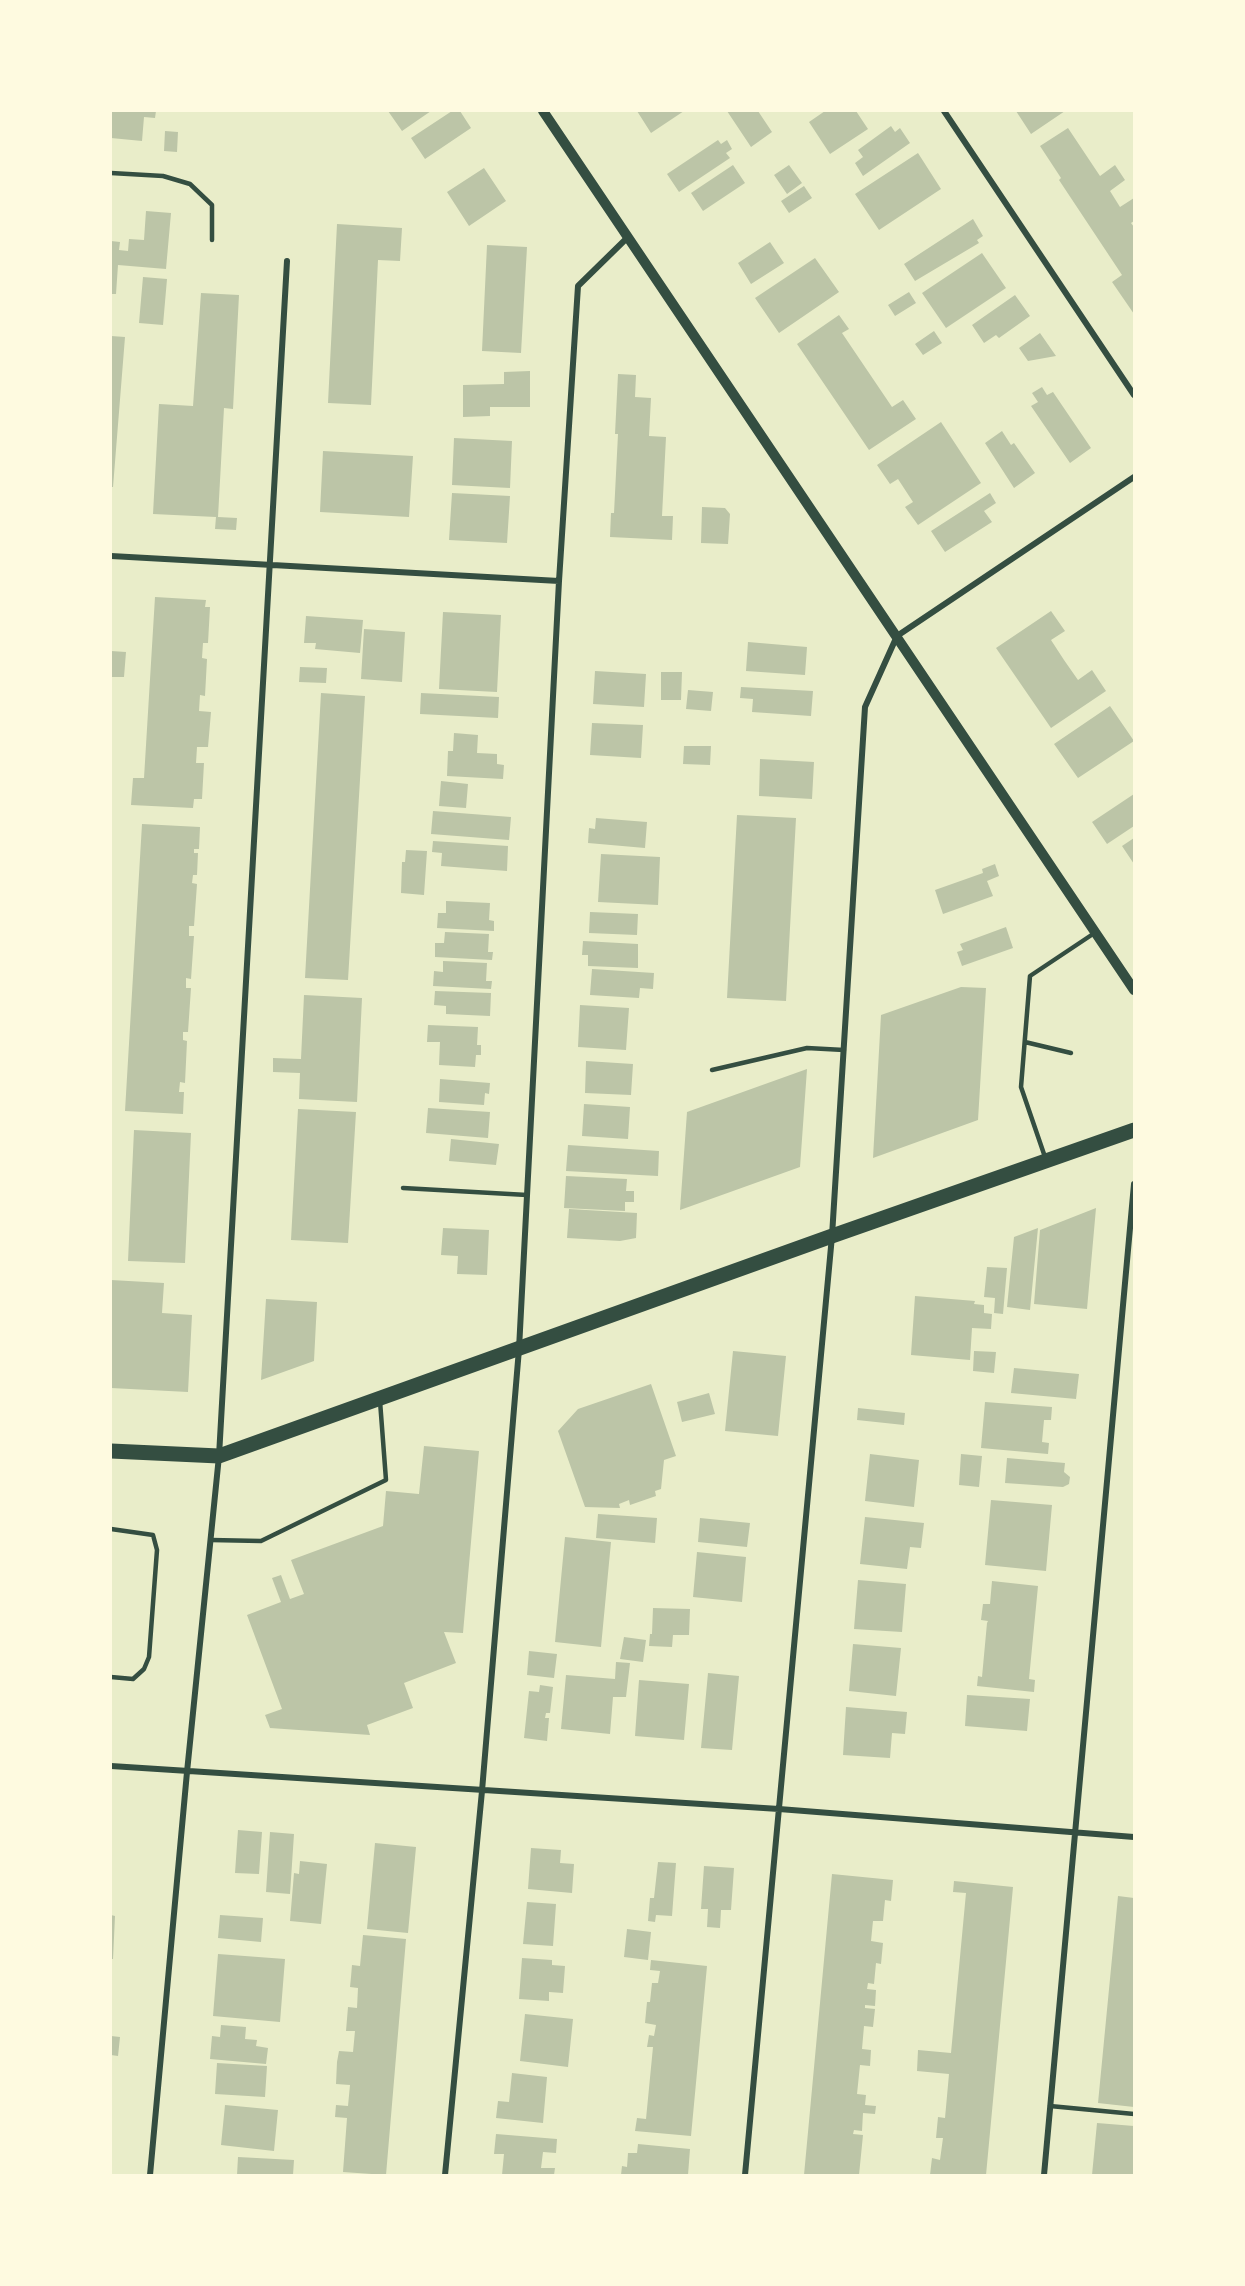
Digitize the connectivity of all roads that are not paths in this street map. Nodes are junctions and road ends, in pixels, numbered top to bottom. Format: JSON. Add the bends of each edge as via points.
{"nodes":[{"id":1,"x":543,"y":111,"type":"edge"},
{"id":2,"x":944,"y":111,"type":"edge"},
{"id":3,"x":111,"y":173,"type":"edge"},
{"id":4,"x":628,"y":237,"type":"junction"},
{"id":5,"x":212,"y":240,"type":"dead end"},
{"id":6,"x":287,"y":261,"type":"dead end"},
{"id":7,"x":1134,"y":395,"type":"edge"},
{"id":8,"x":1134,"y":477,"type":"edge"},
{"id":9,"x":111,"y":556,"type":"edge"},
{"id":10,"x":270,"y":566,"type":"junction"},
{"id":11,"x":559,"y":581,"type":"junction"},
{"id":12,"x":897,"y":636,"type":"junction"},
{"id":13,"x":1096,"y":932,"type":"junction"},
{"id":14,"x":1134,"y":990,"type":"edge"},
{"id":15,"x":1025,"y":1042,"type":"junction"},
{"id":16,"x":844,"y":1050,"type":"junction"},
{"id":17,"x":1071,"y":1053,"type":"dead end"},
{"id":18,"x":712,"y":1070,"type":"dead end"},
{"id":19,"x":1134,"y":1130,"type":"edge"},
{"id":20,"x":1046,"y":1161,"type":"junction"},
{"id":21,"x":1134,"y":1185,"type":"edge"},
{"id":22,"x":403,"y":1188,"type":"dead end"},
{"id":23,"x":527,"y":1195,"type":"junction"},
{"id":24,"x":832,"y":1236,"type":"junction"},
{"id":25,"x":519,"y":1349,"type":"junction"},
{"id":26,"x":380,"y":1399,"type":"junction"},
{"id":27,"x":111,"y":1451,"type":"edge"},
{"id":28,"x":219,"y":1456,"type":"junction"},
{"id":29,"x":111,"y":1529,"type":"edge"},
{"id":30,"x":211,"y":1540,"type":"junction"},
{"id":31,"x":111,"y":1677,"type":"edge"},
{"id":32,"x":111,"y":1766,"type":"edge"},
{"id":33,"x":187,"y":1772,"type":"junction"},
{"id":34,"x":482,"y":1791,"type":"junction"},
{"id":35,"x":779,"y":1809,"type":"junction"},
{"id":36,"x":1076,"y":1833,"type":"junction"},
{"id":37,"x":1134,"y":1837,"type":"edge"},
{"id":38,"x":1050,"y":2106,"type":"junction"},
{"id":39,"x":1134,"y":2114,"type":"edge"},
{"id":40,"x":150,"y":2175,"type":"edge"},
{"id":41,"x":445,"y":2175,"type":"edge"},
{"id":42,"x":745,"y":2175,"type":"edge"},
{"id":43,"x":1044,"y":2175,"type":"edge"}],
"edges":[{"from":1,"to":4,"type":"street"},
{"from":2,"to":7,"type":"street"},
{"from":3,"to":5,"type":"lane","via":[[163,176],[190,184],[212,206]]},
{"from":4,"to":11,"type":"street","via":[[578,286]]},
{"from":4,"to":12,"type":"street"},
{"from":6,"to":10,"type":"street"},
{"from":8,"to":12,"type":"street"},
{"from":9,"to":10,"type":"street"},
{"from":10,"to":11,"type":"street"},
{"from":10,"to":28,"type":"street"},
{"from":11,"to":23,"type":"street"},
{"from":12,"to":13,"type":"street"},
{"from":12,"to":16,"type":"street","via":[[865,707]]},
{"from":13,"to":14,"type":"street"},
{"from":13,"to":15,"type":"lane","via":[[1030,976]]},
{"from":15,"to":17,"type":"lane"},
{"from":15,"to":20,"type":"lane","via":[[1021,1087]]},
{"from":16,"to":18,"type":"lane","via":[[807,1048]]},
{"from":16,"to":24,"type":"street"},
{"from":19,"to":20,"type":"main road"},
{"from":20,"to":24,"type":"main road"},
{"from":21,"to":36,"type":"street"},
{"from":22,"to":23,"type":"lane"},
{"from":23,"to":25,"type":"street"},
{"from":24,"to":25,"type":"main road"},
{"from":24,"to":35,"type":"street"},
{"from":25,"to":26,"type":"main road"},
{"from":25,"to":34,"type":"street"},
{"from":26,"to":28,"type":"main road"},
{"from":26,"to":30,"type":"lane","via":[[386,1480],[261,1541]]},
{"from":27,"to":28,"type":"main road"},
{"from":28,"to":30,"type":"street"},
{"from":29,"to":31,"type":"lane","via":[[153,1535],[157,1550],[149,1657],[134,1679]]},
{"from":30,"to":33,"type":"street"},
{"from":32,"to":33,"type":"street"},
{"from":33,"to":34,"type":"street"},
{"from":33,"to":40,"type":"street"},
{"from":34,"to":35,"type":"street"},
{"from":34,"to":41,"type":"street"},
{"from":35,"to":36,"type":"street"},
{"from":35,"to":42,"type":"street"},
{"from":36,"to":37,"type":"street"},
{"from":36,"to":38,"type":"street"},
{"from":38,"to":39,"type":"lane"},
{"from":38,"to":43,"type":"street"}]}
